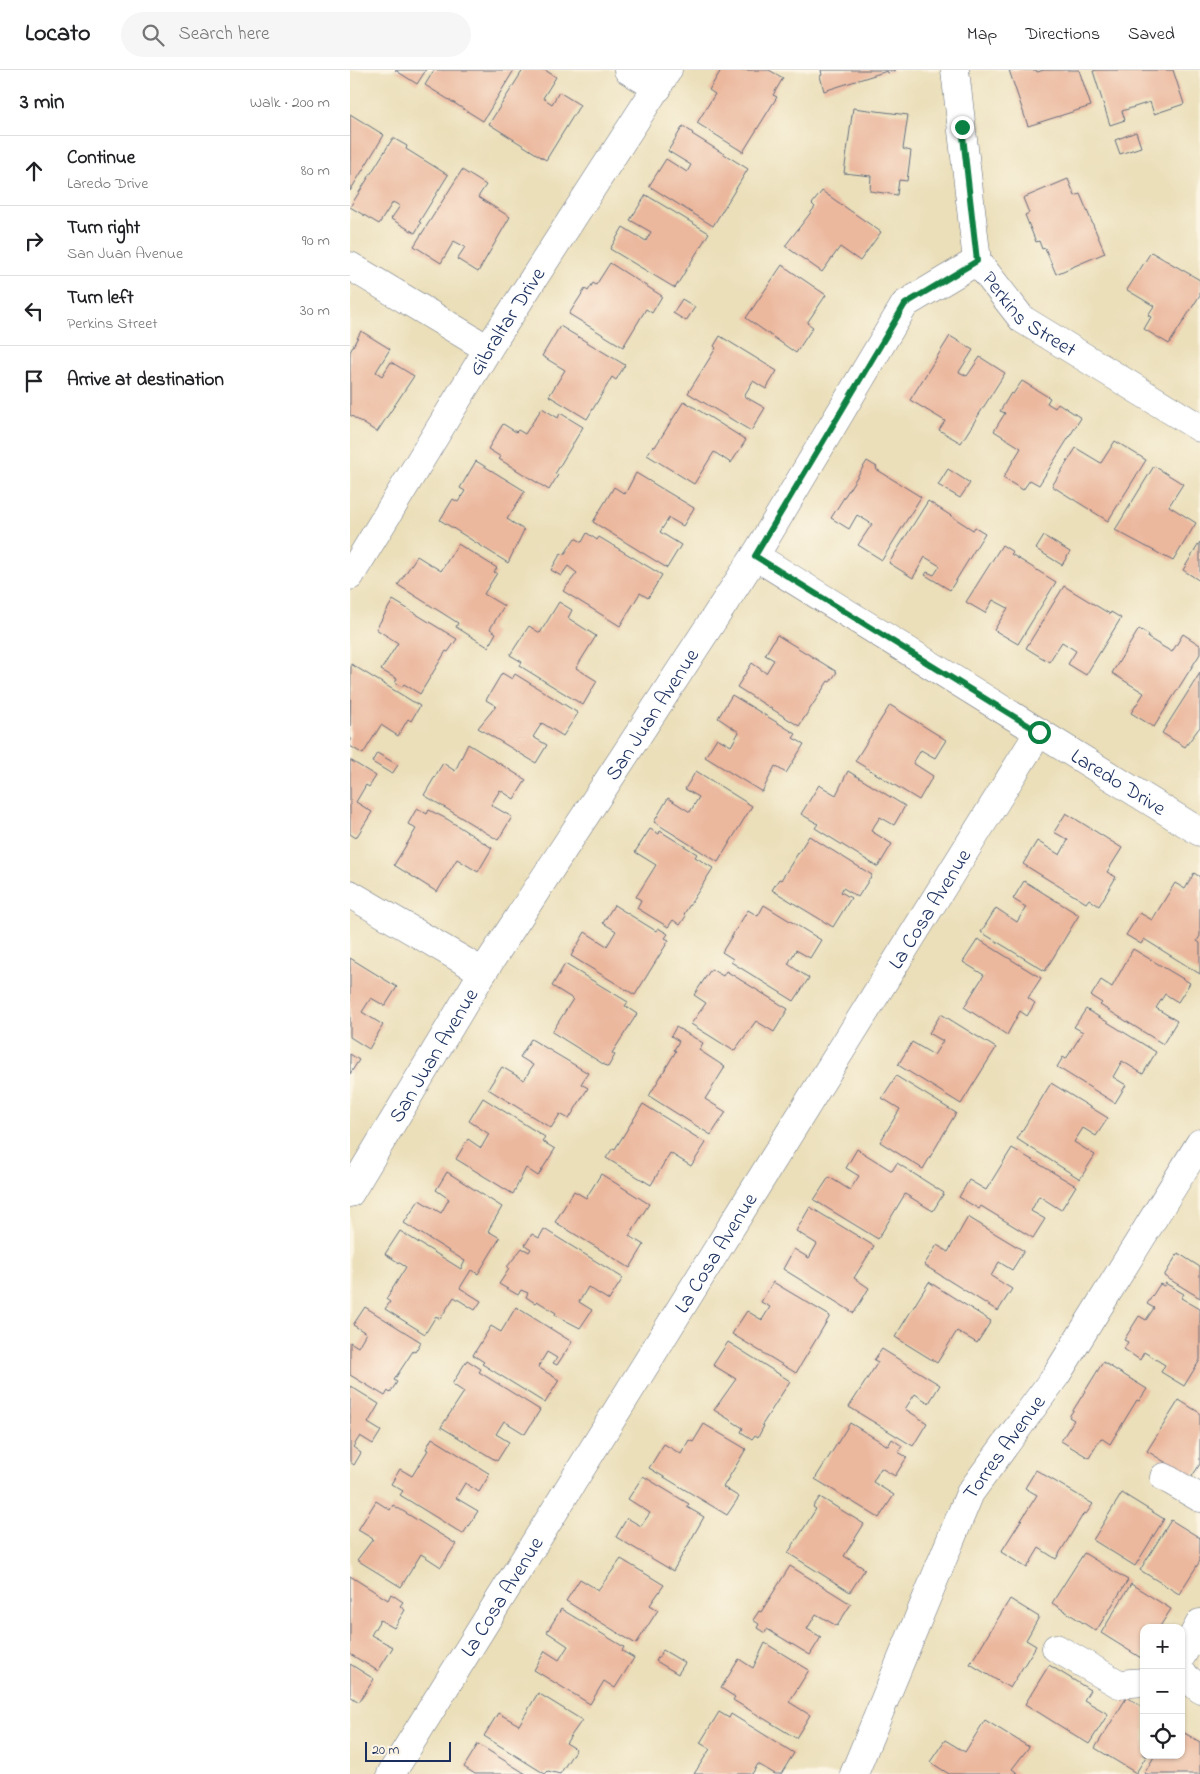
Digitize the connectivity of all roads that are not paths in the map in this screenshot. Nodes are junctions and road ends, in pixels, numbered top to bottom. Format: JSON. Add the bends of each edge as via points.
{"nodes":[{"id":1,"x":628,"y":70,"type":"edge"},
{"id":2,"x":955,"y":70,"type":"edge"},
{"id":3,"x":663,"y":79,"type":"edge"},
{"id":4,"x":977,"y":261,"type":"junction"},
{"id":5,"x":350,"y":266,"type":"edge"},
{"id":6,"x":488,"y":349,"type":"junction"},
{"id":7,"x":1200,"y":428,"type":"edge"},
{"id":8,"x":755,"y":556,"type":"junction"},
{"id":9,"x":350,"y":576,"type":"edge"},
{"id":10,"x":1039,"y":732,"type":"junction"},
{"id":11,"x":1200,"y":832,"type":"edge"},
{"id":12,"x":350,"y":894,"type":"edge"},
{"id":13,"x":483,"y":972,"type":"junction"},
{"id":14,"x":1200,"y":1144,"type":"edge"},
{"id":15,"x":350,"y":1193,"type":"edge"},
{"id":16,"x":1164,"y":1477,"type":"dead end"},
{"id":17,"x":1200,"y":1498,"type":"edge"},
{"id":18,"x":1200,"y":1623,"type":"edge"},
{"id":19,"x":1056,"y":1648,"type":"dead end"},
{"id":20,"x":1185,"y":1650,"type":"edge"},
{"id":21,"x":1185,"y":1676,"type":"edge"},
{"id":22,"x":1140,"y":1682,"type":"edge"},
{"id":23,"x":1200,"y":1689,"type":"edge"},
{"id":24,"x":392,"y":1774,"type":"edge"},
{"id":25,"x":854,"y":1774,"type":"edge"}],
"edges":[{"from":1,"to":3,"type":"street"},
{"from":2,"to":4,"type":"street","name":"Perkins Street"},
{"from":3,"to":6,"type":"street","name":"Gibraltar Drive"},
{"from":4,"to":7,"type":"street","name":"Perkins Street","via":[[1022,320]]},
{"from":4,"to":8,"type":"street","name":"San Juan Avenue","via":[[905,304]]},
{"from":5,"to":6,"type":"street"},
{"from":6,"to":9,"type":"street","name":"Gibraltar Drive"},
{"from":8,"to":10,"type":"street","name":"Laredo Drive"},
{"from":8,"to":13,"type":"street","name":"San Juan Avenue"},
{"from":10,"to":11,"type":"street","name":"Laredo Drive"},
{"from":10,"to":24,"type":"street","name":"La Cosa Avenue"},
{"from":12,"to":13,"type":"street"},
{"from":13,"to":15,"type":"street","name":"San Juan Avenue"},
{"from":14,"to":25,"type":"street","name":"Torres Avenue","via":[[1057,1374],[970,1493]]},
{"from":16,"to":17,"type":"street"},
{"from":18,"to":20,"type":"street"},
{"from":19,"to":22,"type":"street","via":[[1119,1684]]},
{"from":21,"to":23,"type":"street"}]}
